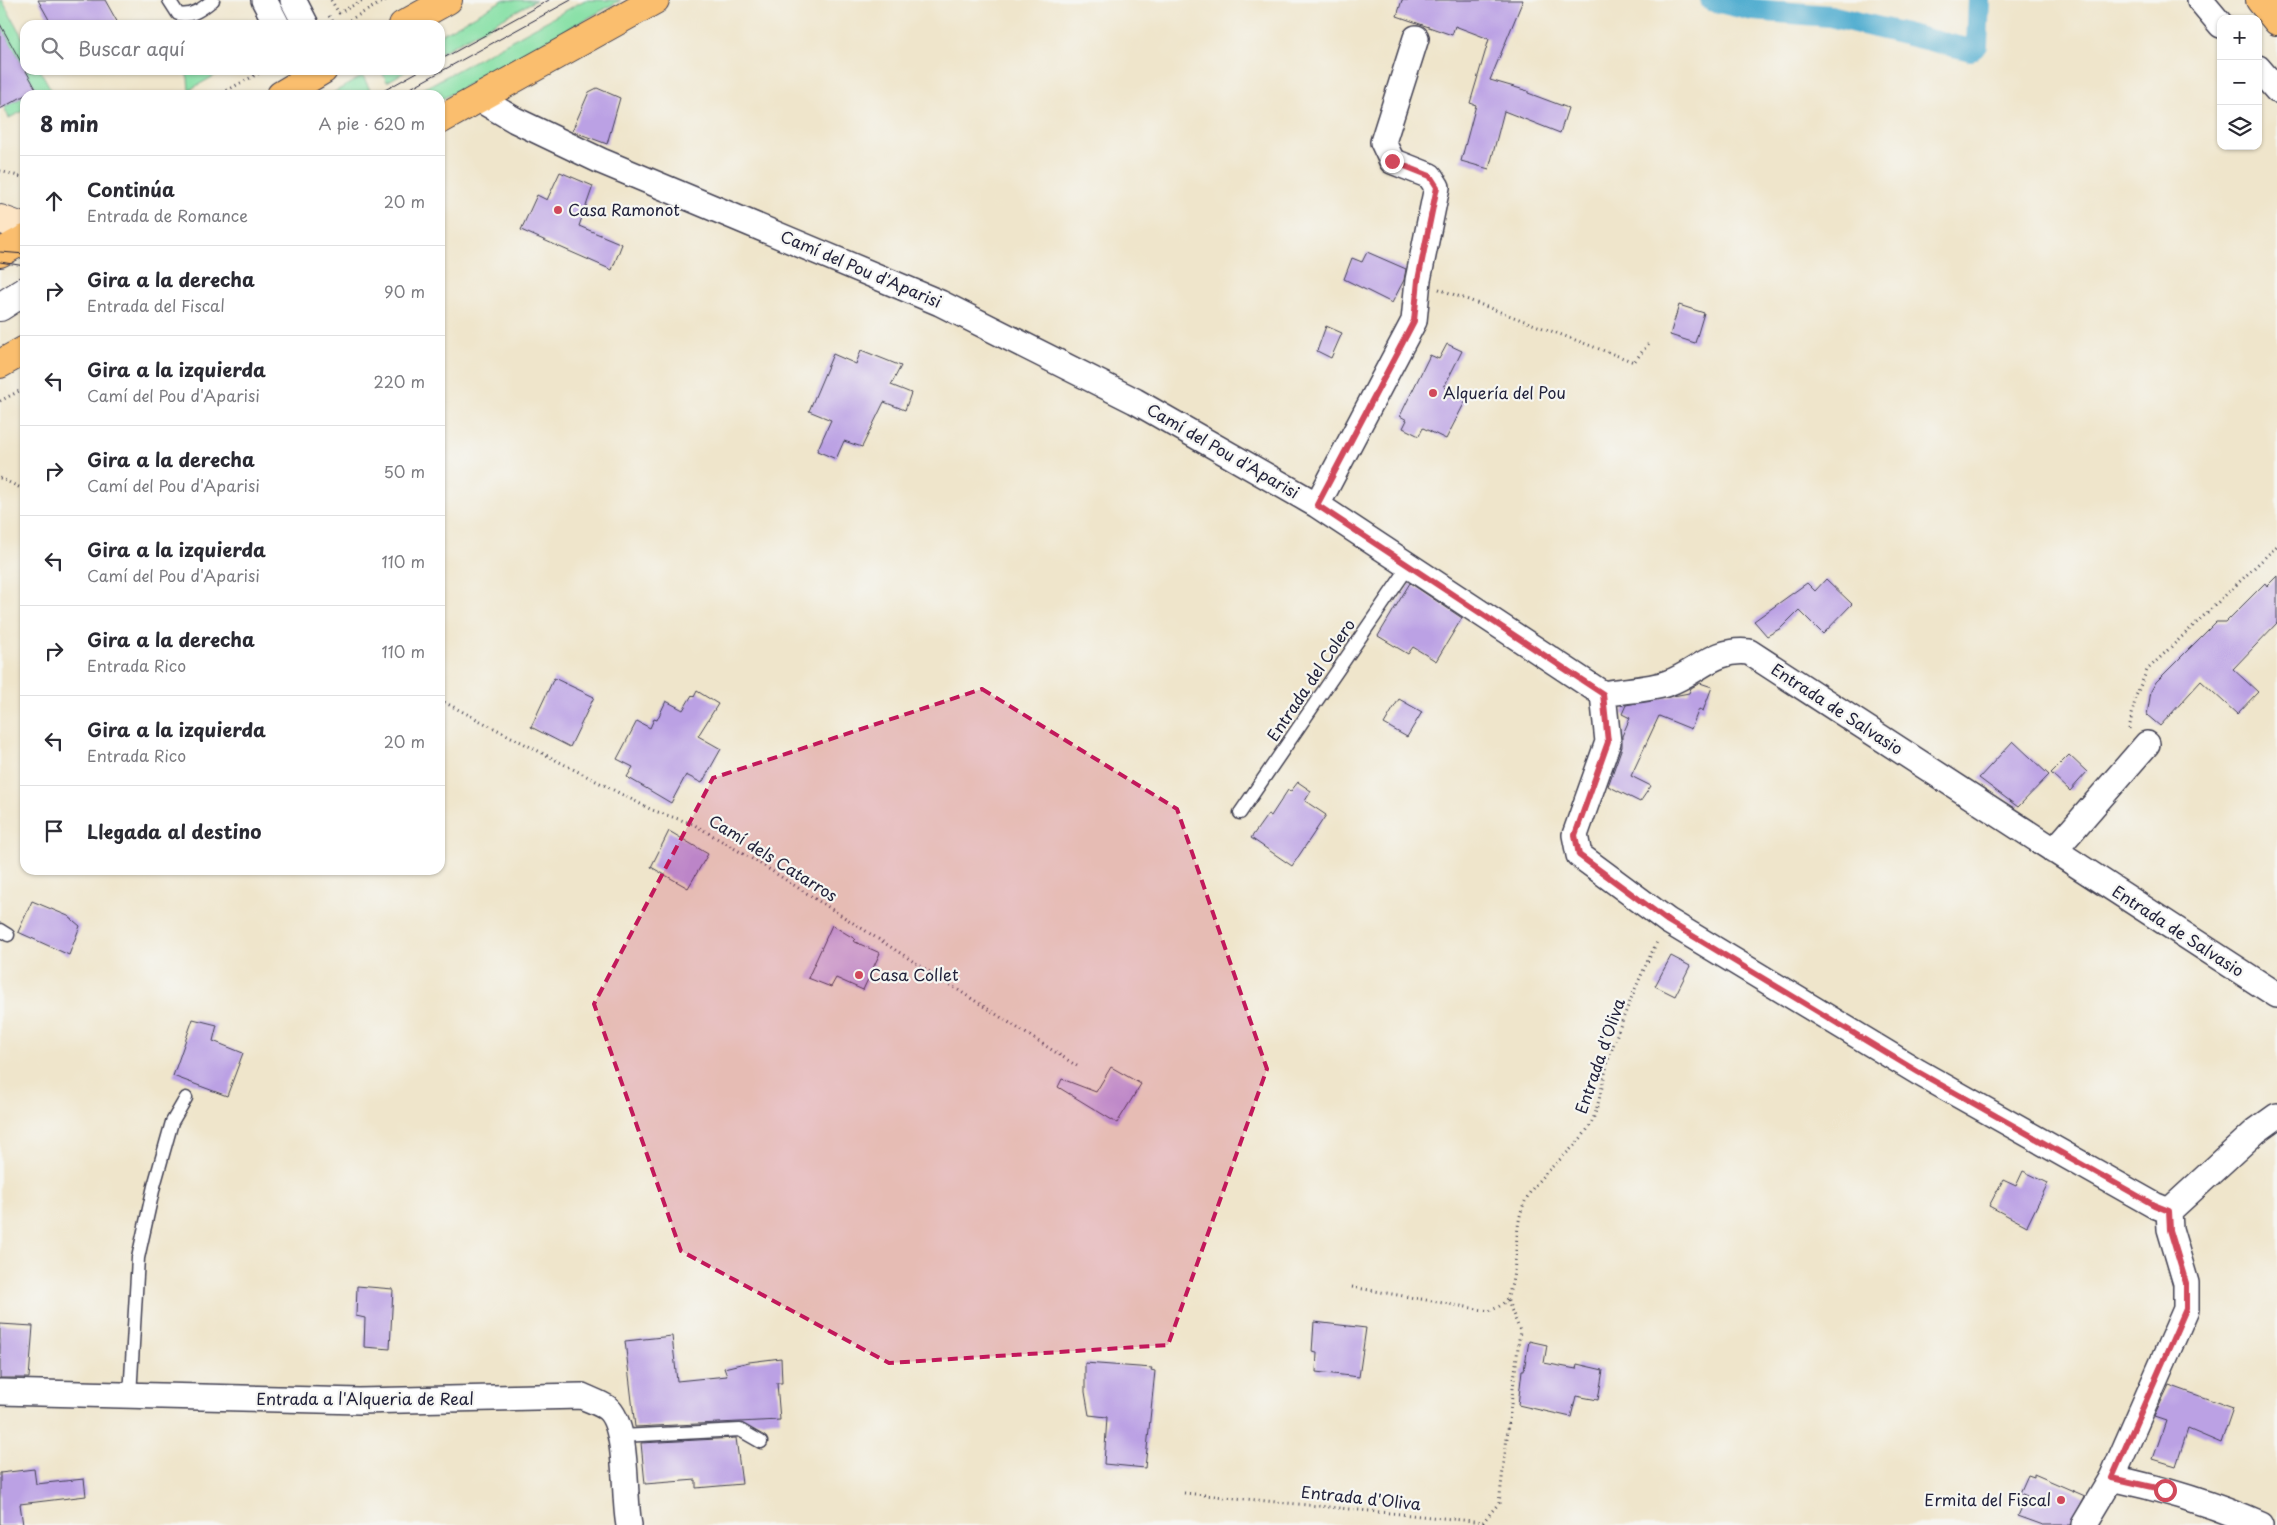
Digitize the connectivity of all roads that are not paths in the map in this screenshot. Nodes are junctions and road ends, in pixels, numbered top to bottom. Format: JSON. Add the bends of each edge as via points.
{"nodes":[{"id":1,"x":170,"y":0,"type":"edge"},
{"id":2,"x":213,"y":0,"type":"edge"},
{"id":3,"x":264,"y":0,"type":"edge"},
{"id":4,"x":293,"y":0,"type":"edge"},
{"id":5,"x":448,"y":0,"type":"edge"},
{"id":6,"x":655,"y":0,"type":"edge"},
{"id":7,"x":2200,"y":0,"type":"edge"},
{"id":8,"x":2260,"y":0,"type":"edge"},
{"id":9,"x":317,"y":19,"type":"edge"},
{"id":10,"x":274,"y":20,"type":"edge"},
{"id":11,"x":411,"y":20,"type":"edge"},
{"id":12,"x":2217,"y":20,"type":"edge"},
{"id":13,"x":2277,"y":21,"type":"edge"},
{"id":14,"x":1416,"y":38,"type":"dead end"},
{"id":15,"x":2262,"y":73,"type":"edge"},
{"id":16,"x":307,"y":75,"type":"edge"},
{"id":17,"x":288,"y":90,"type":"edge"},
{"id":18,"x":2277,"y":90,"type":"edge"},
{"id":19,"x":479,"y":98,"type":"junction"},
{"id":20,"x":445,"y":117,"type":"edge"},
{"id":21,"x":0,"y":219,"type":"edge"},
{"id":22,"x":20,"y":226,"type":"edge"},
{"id":23,"x":20,"y":242,"type":"edge"},
{"id":24,"x":0,"y":254,"type":"edge"},
{"id":25,"x":20,"y":294,"type":"edge"},
{"id":26,"x":0,"y":307,"type":"edge"},
{"id":27,"x":20,"y":353,"type":"edge"},
{"id":28,"x":0,"y":364,"type":"edge"},
{"id":29,"x":1317,"y":505,"type":"junction"},
{"id":30,"x":1409,"y":566,"type":"junction"},
{"id":31,"x":1603,"y":694,"type":"junction"},
{"id":32,"x":2138,"y":737,"type":"road end"},
{"id":33,"x":1240,"y":813,"type":"dead end"},
{"id":34,"x":2054,"y":851,"type":"junction"},
{"id":35,"x":2277,"y":995,"type":"edge"},
{"id":36,"x":186,"y":1098,"type":"dead end"},
{"id":37,"x":2277,"y":1116,"type":"edge"},
{"id":38,"x":2169,"y":1211,"type":"junction"},
{"id":39,"x":0,"y":1392,"type":"edge"},
{"id":40,"x":130,"y":1396,"type":"junction"},
{"id":41,"x":621,"y":1436,"type":"junction"},
{"id":42,"x":761,"y":1442,"type":"dead end"},
{"id":43,"x":2112,"y":1478,"type":"junction"},
{"id":44,"x":629,"y":1525,"type":"edge"},
{"id":45,"x":2084,"y":1525,"type":"edge"},
{"id":46,"x":2261,"y":1525,"type":"edge"}],
"edges":[{"from":1,"to":2,"type":"lane","via":[[178,14],[187,16]]},
{"from":3,"to":10,"type":"street"},
{"from":4,"to":9,"type":"street"},
{"from":5,"to":11,"type":"main road"},
{"from":6,"to":19,"type":"main road"},
{"from":7,"to":12,"type":"street"},
{"from":8,"to":13,"type":"main road"},
{"from":14,"to":29,"type":"street","via":[[1383,142],[1392,161],[1430,176],[1437,187],[1414,321]]},
{"from":15,"to":18,"type":"street"},
{"from":16,"to":17,"type":"main road"},
{"from":19,"to":20,"type":"main road"},
{"from":19,"to":29,"type":"street","name":"Camí del Pou d'Aparisi","via":[[515,120],[601,161],[940,303],[1135,400]]},
{"from":21,"to":22,"type":"main road"},
{"from":23,"to":24,"type":"main road"},
{"from":25,"to":26,"type":"street"},
{"from":27,"to":28,"type":"main road"},
{"from":29,"to":30,"type":"street","name":"Camí del Pou d'Aparisi"},
{"from":30,"to":31,"type":"street","name":"Camí del Pou d'Aparisi"},
{"from":30,"to":33,"type":"lane","name":"Entrada del Colero"},
{"from":31,"to":34,"type":"street","name":"Entrada de Salvasio","via":[[1668,683],[1720,654],[1734,650],[1749,652]]},
{"from":31,"to":38,"type":"street","via":[[1608,742],[1575,835],[1579,855],[1668,921],[1918,1072]]},
{"from":32,"to":34,"type":"street"},
{"from":34,"to":35,"type":"street","name":"Entrada de Salvasio"},
{"from":36,"to":40,"type":"lane","via":[[172,1122],[138,1258]]},
{"from":37,"to":38,"type":"street","via":[[2256,1131]]},
{"from":38,"to":43,"type":"street","via":[[2170,1230],[2186,1283],[2186,1309]]},
{"from":39,"to":40,"type":"street","name":"Entrada a l'Alqueria de Real"},
{"from":40,"to":41,"type":"street","name":"Entrada a l'Alqueria de Real","via":[[359,1401],[582,1396],[608,1409],[620,1427]]},
{"from":41,"to":42,"type":"lane","via":[[740,1430]]},
{"from":41,"to":44,"type":"street","name":"Entrada a l'Alqueria de Real"},
{"from":43,"to":45,"type":"street"},
{"from":43,"to":46,"type":"street","via":[[2165,1490]]}]}
